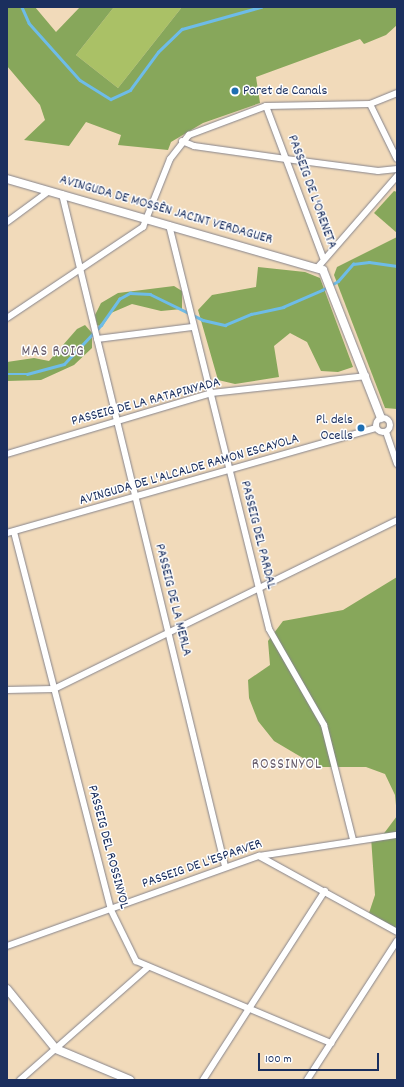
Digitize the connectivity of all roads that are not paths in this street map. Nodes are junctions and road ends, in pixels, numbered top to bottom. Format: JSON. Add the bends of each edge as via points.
{"nodes":[{"id":1,"x":397,"y":93,"type":"edge"},
{"id":2,"x":370,"y":104,"type":"junction"},
{"id":3,"x":266,"y":106,"type":"junction"},
{"id":4,"x":182,"y":141,"type":"junction"},
{"id":5,"x":286,"y":159,"type":"junction"},
{"id":6,"x":397,"y":159,"type":"edge"},
{"id":7,"x":397,"y":169,"type":"edge"},
{"id":8,"x":397,"y":176,"type":"edge"},
{"id":9,"x":7,"y":179,"type":"edge"},
{"id":10,"x":49,"y":191,"type":"junction"},
{"id":11,"x":62,"y":194,"type":"junction"},
{"id":12,"x":149,"y":219,"type":"junction"},
{"id":13,"x":7,"y":222,"type":"edge"},
{"id":14,"x":168,"y":225,"type":"junction"},
{"id":15,"x":323,"y":258,"type":"junction"},
{"id":16,"x":318,"y":267,"type":"junction"},
{"id":17,"x":80,"y":271,"type":"junction"},
{"id":18,"x":7,"y":318,"type":"edge"},
{"id":19,"x":192,"y":327,"type":"junction"},
{"id":20,"x":97,"y":339,"type":"junction"},
{"id":21,"x":366,"y":376,"type":"junction"},
{"id":22,"x":210,"y":394,"type":"junction"},
{"id":23,"x":381,"y":418,"type":"junction"},
{"id":24,"x":117,"y":421,"type":"junction"},
{"id":25,"x":394,"y":423,"type":"edge"},
{"id":26,"x":376,"y":428,"type":"junction"},
{"id":27,"x":386,"y":432,"type":"junction"},
{"id":28,"x":7,"y":454,"type":"edge"},
{"id":29,"x":397,"y":464,"type":"edge"},
{"id":30,"x":230,"y":471,"type":"junction"},
{"id":31,"x":136,"y":498,"type":"junction"},
{"id":32,"x":397,"y":520,"type":"edge"},
{"id":33,"x":14,"y":532,"type":"junction"},
{"id":34,"x":7,"y":533,"type":"edge"},
{"id":35,"x":259,"y":589,"type":"junction"},
{"id":36,"x":169,"y":633,"type":"junction"},
{"id":37,"x":54,"y":689,"type":"junction"},
{"id":38,"x":7,"y":690,"type":"edge"},
{"id":39,"x":397,"y":835,"type":"edge"},
{"id":40,"x":353,"y":840,"type":"junction"},
{"id":41,"x":258,"y":856,"type":"junction"},
{"id":42,"x":225,"y":866,"type":"junction"},
{"id":43,"x":325,"y":891,"type":"junction"},
{"id":44,"x":111,"y":910,"type":"junction"},
{"id":45,"x":397,"y":932,"type":"edge"},
{"id":46,"x":397,"y":941,"type":"edge"},
{"id":47,"x":7,"y":946,"type":"edge"},
{"id":48,"x":148,"y":967,"type":"junction"},
{"id":49,"x":7,"y":989,"type":"edge"},
{"id":50,"x":248,"y":1008,"type":"junction"},
{"id":51,"x":331,"y":1043,"type":"junction"},
{"id":52,"x":56,"y":1049,"type":"junction"},
{"id":53,"x":20,"y":1080,"type":"edge"},
{"id":54,"x":130,"y":1080,"type":"edge"},
{"id":55,"x":203,"y":1080,"type":"edge"},
{"id":56,"x":307,"y":1080,"type":"edge"}],
"edges":[{"from":1,"to":2,"type":"street"},
{"from":2,"to":3,"type":"street"},
{"from":2,"to":6,"type":"street"},
{"from":3,"to":4,"type":"street"},
{"from":3,"to":5,"type":"street","name":"PASSEIG DE L'ORENETA"},
{"from":4,"to":5,"type":"street","via":[[194,146]]},
{"from":4,"to":12,"type":"street","via":[[170,159]]},
{"from":5,"to":7,"type":"street","via":[[378,171]]},
{"from":5,"to":15,"type":"street","name":"PASSEIG DE L'ORENETA"},
{"from":8,"to":15,"type":"street"},
{"from":9,"to":10,"type":"street","name":"AVINGUDA DE MOSSÈN JACINT VERDAGUER"},
{"from":10,"to":11,"type":"street","name":"AVINGUDA DE MOSSÈN JACINT VERDAGUER"},
{"from":10,"to":13,"type":"street"},
{"from":11,"to":12,"type":"street","name":"AVINGUDA DE MOSSÈN JACINT VERDAGUER"},
{"from":11,"to":17,"type":"street","name":"PASSEIG DE LA MERLA"},
{"from":12,"to":14,"type":"street","name":"AVINGUDA DE MOSSÈN JACINT VERDAGUER"},
{"from":12,"to":17,"type":"street"},
{"from":14,"to":16,"type":"street","name":"AVINGUDA DE MOSSÈN JACINT VERDAGUER"},
{"from":14,"to":19,"type":"street","name":"PASSEIG DEL PARDAL"},
{"from":15,"to":16,"type":"street","name":"PASSEIG DE L'ORENETA"},
{"from":16,"to":21,"type":"street","name":"PASSEIG DE L'ORENETA","via":[[331,284]]},
{"from":17,"to":18,"type":"street"},
{"from":17,"to":20,"type":"street","name":"PASSEIG DE LA MERLA"},
{"from":19,"to":20,"type":"street"},
{"from":19,"to":22,"type":"street","name":"PASSEIG DEL PARDAL"},
{"from":20,"to":24,"type":"street","name":"PASSEIG DE LA MERLA"},
{"from":21,"to":22,"type":"street","name":"PASSEIG DE LA RATAPINYADA"},
{"from":21,"to":23,"type":"street","name":"PASSEIG DE L'ORENETA"},
{"from":22,"to":24,"type":"street","name":"PASSEIG DE LA RATAPINYADA"},
{"from":22,"to":30,"type":"street","name":"PASSEIG DEL PARDAL"},
{"from":23,"to":25,"type":"street"},
{"from":23,"to":26,"type":"street"},
{"from":24,"to":28,"type":"street","name":"PASSEIG DE LA RATAPINYADA"},
{"from":24,"to":31,"type":"street","name":"PASSEIG DE LA MERLA"},
{"from":25,"to":27,"type":"street"},
{"from":26,"to":27,"type":"street"},
{"from":26,"to":30,"type":"street","name":"AVINGUDA DE L'ALCALDE RAMON ESCAYOLA"},
{"from":27,"to":29,"type":"street"},
{"from":30,"to":31,"type":"street","name":"AVINGUDA DE L'ALCALDE RAMON ESCAYOLA"},
{"from":30,"to":35,"type":"street","name":"PASSEIG DEL PARDAL"},
{"from":31,"to":33,"type":"street","name":"AVINGUDA DE L'ALCALDE RAMON ESCAYOLA"},
{"from":31,"to":36,"type":"street","name":"PASSEIG DE LA MERLA"},
{"from":32,"to":35,"type":"street"},
{"from":33,"to":34,"type":"street","name":"AVINGUDA DE L'ALCALDE RAMON ESCAYOLA"},
{"from":33,"to":37,"type":"street","name":"PASSEIG DEL ROSSINYOL"},
{"from":35,"to":36,"type":"street"},
{"from":35,"to":40,"type":"street","name":"PASSEIG DEL PARDAL","via":[[269,629],[324,725]]},
{"from":36,"to":37,"type":"street"},
{"from":36,"to":42,"type":"street","name":"PASSEIG DE LA MERLA"},
{"from":37,"to":38,"type":"street"},
{"from":37,"to":44,"type":"street","name":"PASSEIG DEL ROSSINYOL"},
{"from":39,"to":40,"type":"street","name":"PASSEIG DE L'ESPARVER"},
{"from":40,"to":41,"type":"street","name":"PASSEIG DE L'ESPARVER"},
{"from":41,"to":42,"type":"street","name":"PASSEIG DE L'ESPARVER"},
{"from":41,"to":43,"type":"street"},
{"from":42,"to":44,"type":"street","name":"PASSEIG DE L'ESPARVER"},
{"from":43,"to":45,"type":"street"},
{"from":43,"to":50,"type":"street"},
{"from":44,"to":47,"type":"street","name":"PASSEIG DE L'ESPARVER"},
{"from":44,"to":48,"type":"street","name":"PASSEIG DEL ROSSINYOL","via":[[136,961]]},
{"from":46,"to":51,"type":"street"},
{"from":48,"to":50,"type":"street","name":"PASSEIG DEL ROSSINYOL"},
{"from":48,"to":52,"type":"street"},
{"from":49,"to":52,"type":"street"},
{"from":50,"to":51,"type":"street","name":"PASSEIG DEL ROSSINYOL"},
{"from":50,"to":55,"type":"street"},
{"from":51,"to":56,"type":"street"},
{"from":52,"to":53,"type":"street"},
{"from":52,"to":54,"type":"street"}]}
